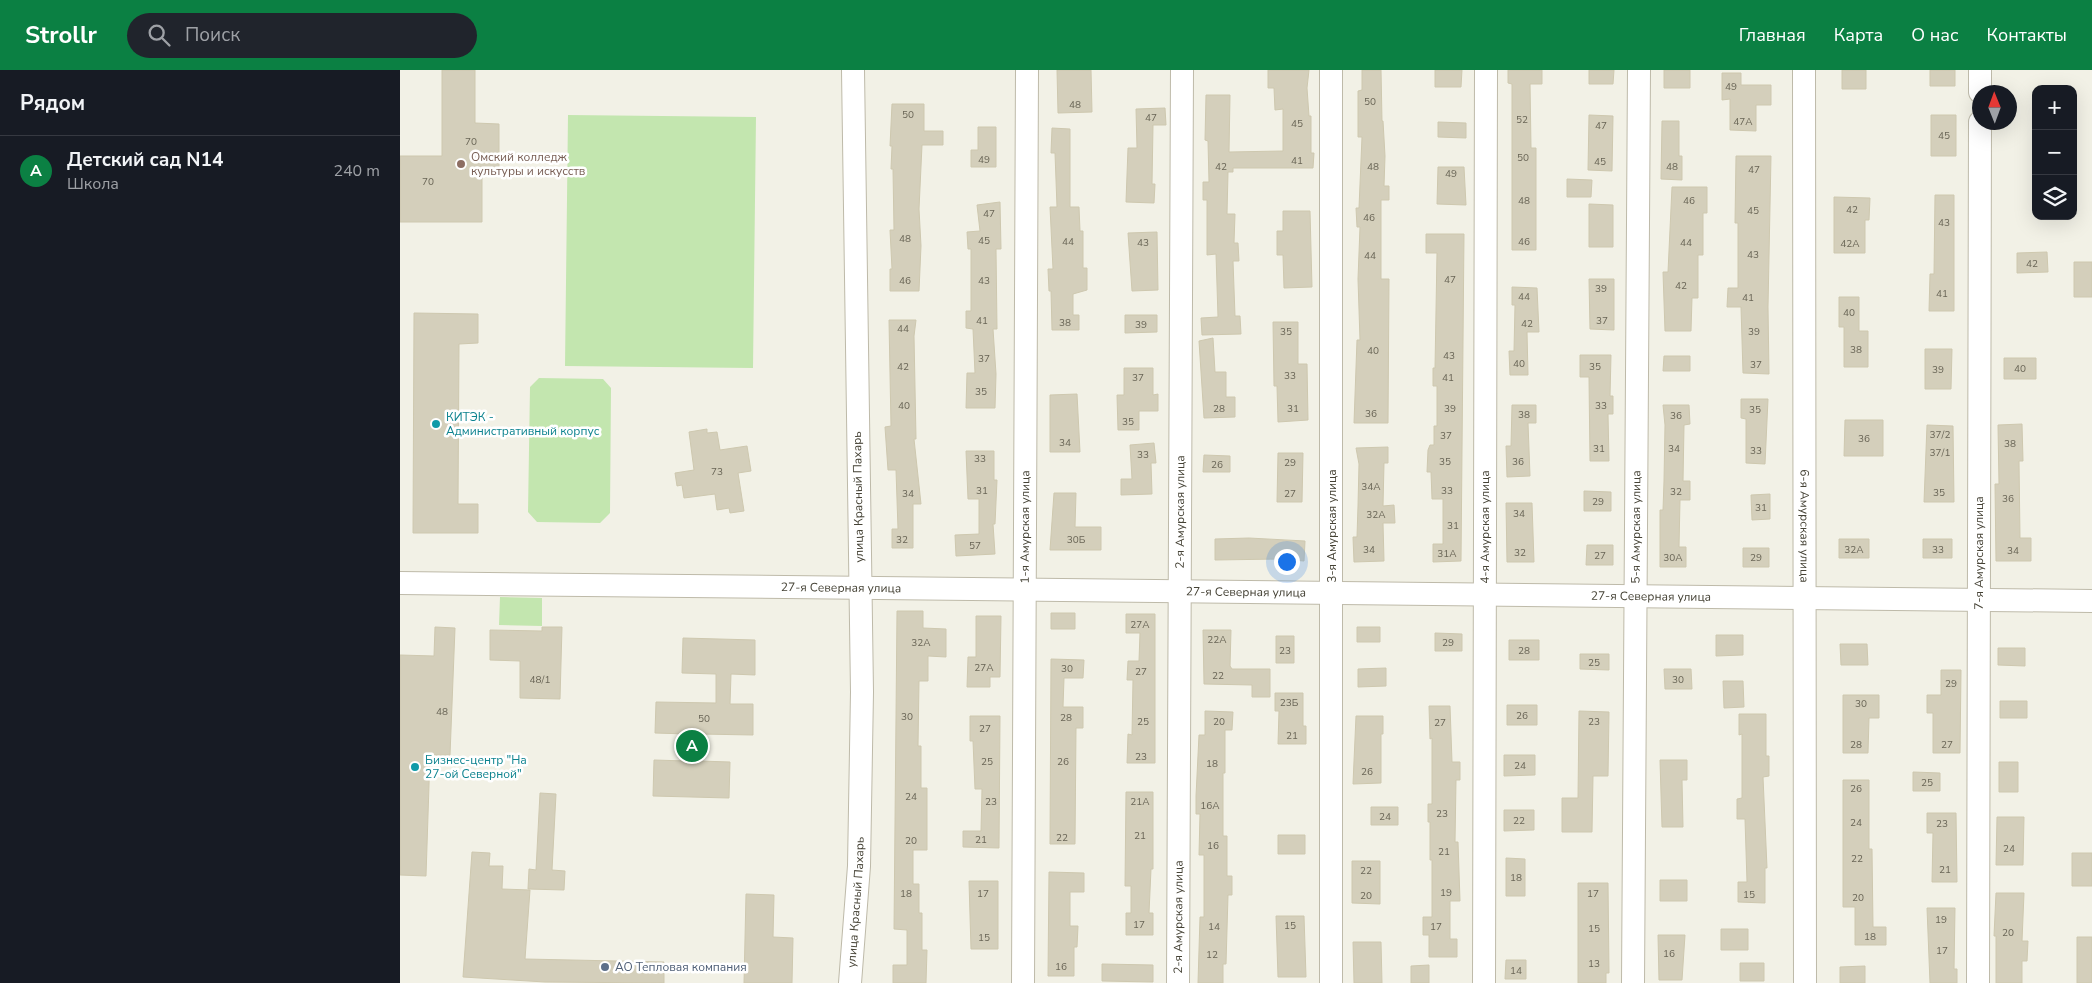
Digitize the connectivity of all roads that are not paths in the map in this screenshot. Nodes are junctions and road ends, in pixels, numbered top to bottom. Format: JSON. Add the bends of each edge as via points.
{"nodes":[{"id":1,"x":853,"y":70,"type":"edge"},
{"id":2,"x":1027,"y":70,"type":"edge"},
{"id":3,"x":1182,"y":70,"type":"edge"},
{"id":4,"x":1331,"y":70,"type":"edge"},
{"id":5,"x":1486,"y":70,"type":"edge"},
{"id":6,"x":1639,"y":70,"type":"edge"},
{"id":7,"x":1804,"y":70,"type":"edge"},
{"id":8,"x":1980,"y":70,"type":"edge"},
{"id":9,"x":1980,"y":85,"type":"edge"},
{"id":10,"x":1980,"y":130,"type":"edge"},
{"id":11,"x":400,"y":583,"type":"edge"},
{"id":12,"x":859,"y":588,"type":"junction"},
{"id":13,"x":1024,"y":589,"type":"junction"},
{"id":14,"x":1181,"y":592,"type":"junction"},
{"id":15,"x":1332,"y":593,"type":"junction"},
{"id":16,"x":1486,"y":595,"type":"junction"},
{"id":17,"x":1636,"y":597,"type":"junction"},
{"id":18,"x":1804,"y":599,"type":"junction"},
{"id":19,"x":1979,"y":601,"type":"junction"},
{"id":20,"x":2092,"y":601,"type":"edge"},
{"id":21,"x":850,"y":983,"type":"edge"},
{"id":22,"x":1023,"y":983,"type":"edge"},
{"id":23,"x":1178,"y":983,"type":"edge"},
{"id":24,"x":1331,"y":983,"type":"edge"},
{"id":25,"x":1484,"y":983,"type":"edge"},
{"id":26,"x":1632,"y":983,"type":"edge"},
{"id":27,"x":1805,"y":983,"type":"edge"},
{"id":28,"x":1978,"y":983,"type":"edge"}],
"edges":[{"from":1,"to":12,"type":"street","name":"улица Красный Пахарь"},
{"from":2,"to":13,"type":"street","name":"1-я Амурская улица"},
{"from":3,"to":14,"type":"street","name":"2-я Амурская улица"},
{"from":4,"to":15,"type":"street","name":"3-я Амурская улица"},
{"from":5,"to":16,"type":"street","name":"4-я Амурская улица"},
{"from":6,"to":17,"type":"street","name":"5-я Амурская улица"},
{"from":7,"to":18,"type":"street","name":"6-я Амурская улица"},
{"from":8,"to":9,"type":"street"},
{"from":10,"to":19,"type":"street","name":"7-я Амурская улица"},
{"from":11,"to":12,"type":"street","name":"27-я Северная улица"},
{"from":12,"to":13,"type":"street","name":"27-я Северная улица"},
{"from":12,"to":21,"type":"street","name":"улица Красный Пахарь","via":[[862,692],[859,866]]},
{"from":13,"to":14,"type":"street","name":"27-я Северная улица"},
{"from":13,"to":22,"type":"street","name":"1-я Амурская улица"},
{"from":14,"to":15,"type":"street","name":"27-я Северная улица"},
{"from":14,"to":23,"type":"street","name":"2-я Амурская улица"},
{"from":15,"to":16,"type":"street","name":"27-я Северная улица"},
{"from":15,"to":24,"type":"street","name":"3-я Амурская улица"},
{"from":16,"to":17,"type":"street","name":"27-я Северная улица"},
{"from":16,"to":25,"type":"street","name":"4-я Амурская улица"},
{"from":17,"to":18,"type":"street","name":"27-я Северная улица"},
{"from":17,"to":26,"type":"street","name":"5-я Амурская улица"},
{"from":18,"to":19,"type":"street","name":"27-я Северная улица"},
{"from":18,"to":27,"type":"street","name":"6-я Амурская улица"},
{"from":19,"to":20,"type":"street","name":"27-я Северная улица"},
{"from":19,"to":28,"type":"street","name":"7-я Амурская улица"}]}
